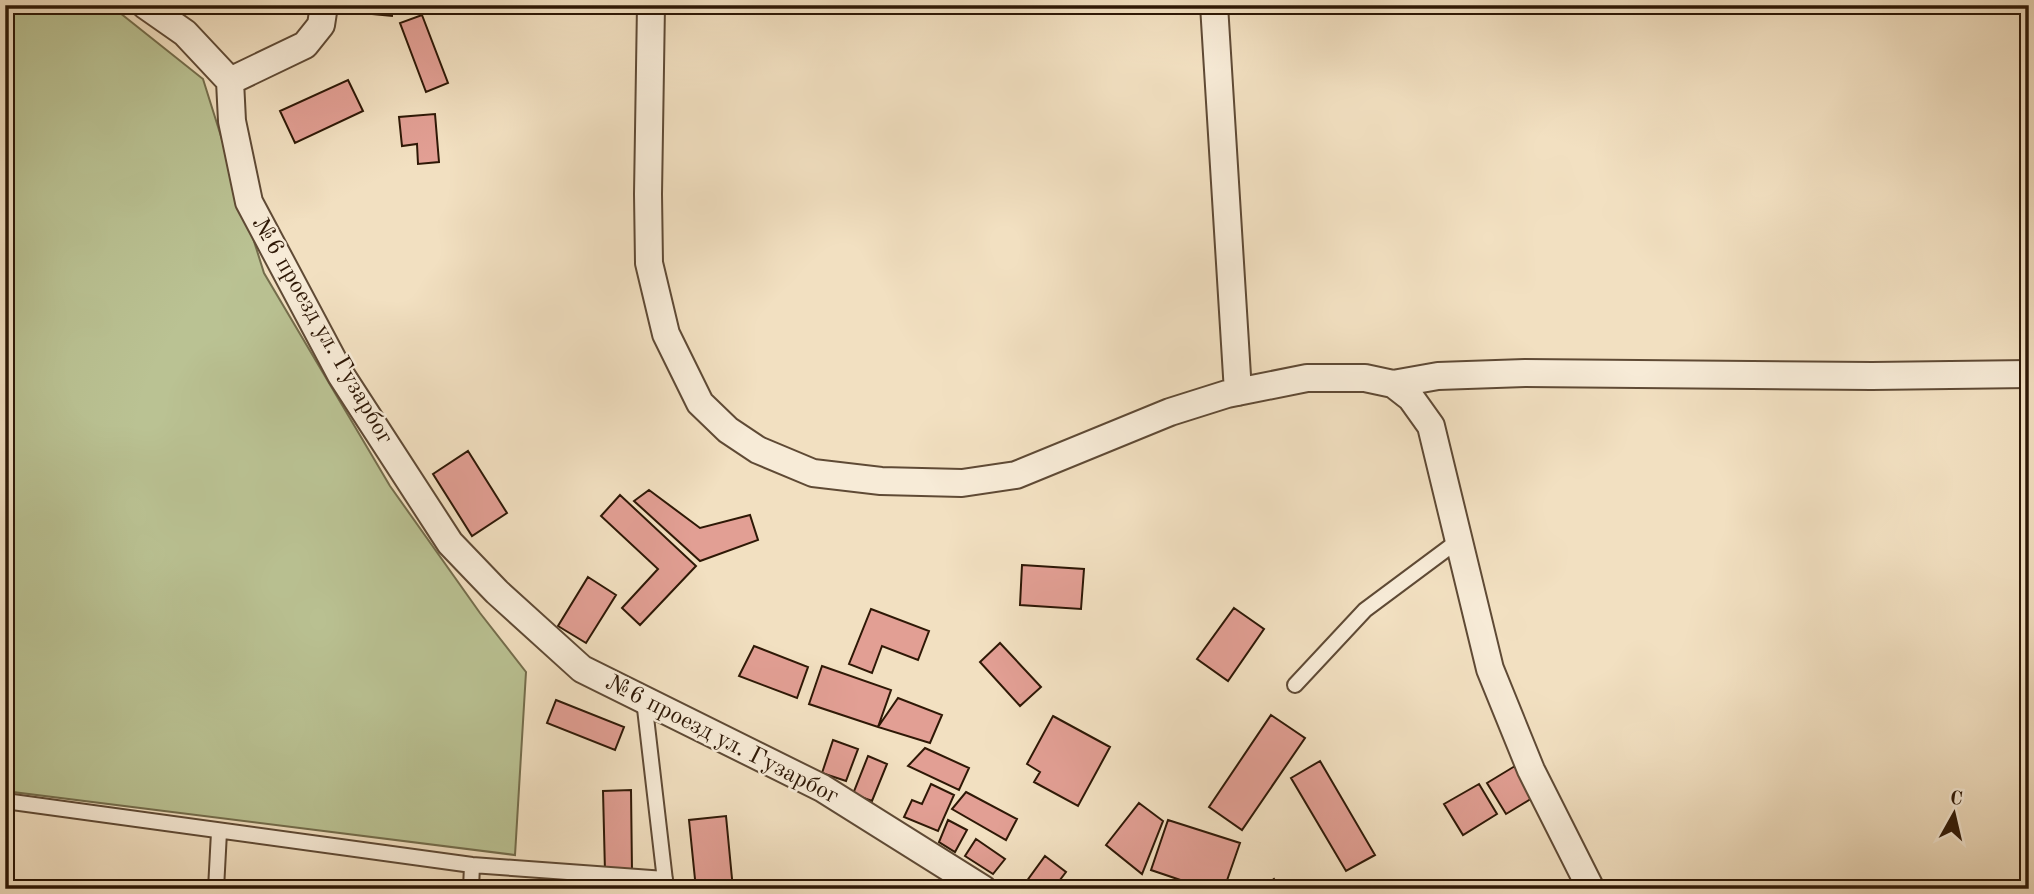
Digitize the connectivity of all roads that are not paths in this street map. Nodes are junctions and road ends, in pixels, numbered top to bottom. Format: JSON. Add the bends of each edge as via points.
{"nodes":[{"id":1,"x":145,"y":5,"type":"edge"},
{"id":2,"x":322,"y":5,"type":"edge"},
{"id":3,"x":651,"y":5,"type":"edge"},
{"id":4,"x":1214,"y":5,"type":"edge"},
{"id":5,"x":230,"y":81,"type":"junction"},
{"id":6,"x":2029,"y":373,"type":"edge"},
{"id":7,"x":1393,"y":384,"type":"junction"},
{"id":8,"x":1238,"y":392,"type":"junction"},
{"id":9,"x":1459,"y":540,"type":"junction"},
{"id":10,"x":1295,"y":685,"type":"dead end"},
{"id":11,"x":644,"y":700,"type":"junction"},
{"id":12,"x":5,"y":801,"type":"edge"},
{"id":13,"x":219,"y":832,"type":"junction"},
{"id":14,"x":472,"y":865,"type":"junction"},
{"id":15,"x":665,"y":884,"type":"edge"},
{"id":16,"x":215,"y":889,"type":"edge"},
{"id":17,"x":471,"y":889,"type":"edge"},
{"id":18,"x":984,"y":889,"type":"edge"},
{"id":19,"x":1591,"y":889,"type":"edge"}],
"edges":[{"from":1,"to":5,"type":"street","via":[[185,33]]},
{"from":2,"to":5,"type":"street","via":[[321,25],[305,45]]},
{"from":3,"to":8,"type":"street","via":[[649,263],[666,334],[700,402],[758,450],[813,473],[962,483],[1016,475],[1170,412]]},
{"from":4,"to":8,"type":"street"},
{"from":5,"to":11,"type":"street","name":"№6 проезд ул. Гузарбог","via":[[232,121],[249,202],[341,375],[450,543],[582,669]]},
{"from":6,"to":7,"type":"street","via":[[1525,373],[1438,376]]},
{"from":7,"to":8,"type":"street","via":[[1365,378],[1307,378]]},
{"from":7,"to":9,"type":"street","via":[[1411,398],[1431,426]]},
{"from":9,"to":10,"type":"lane","via":[[1366,610]]},
{"from":9,"to":19,"type":"street","via":[[1490,669],[1531,770]]},
{"from":11,"to":15,"type":"lane"},
{"from":11,"to":18,"type":"street","name":"№6 проезд ул. Гузарбог","via":[[822,788]]},
{"from":12,"to":13,"type":"lane"},
{"from":13,"to":14,"type":"lane"},
{"from":13,"to":16,"type":"lane"},
{"from":14,"to":15,"type":"lane"},
{"from":14,"to":17,"type":"lane"}]}
